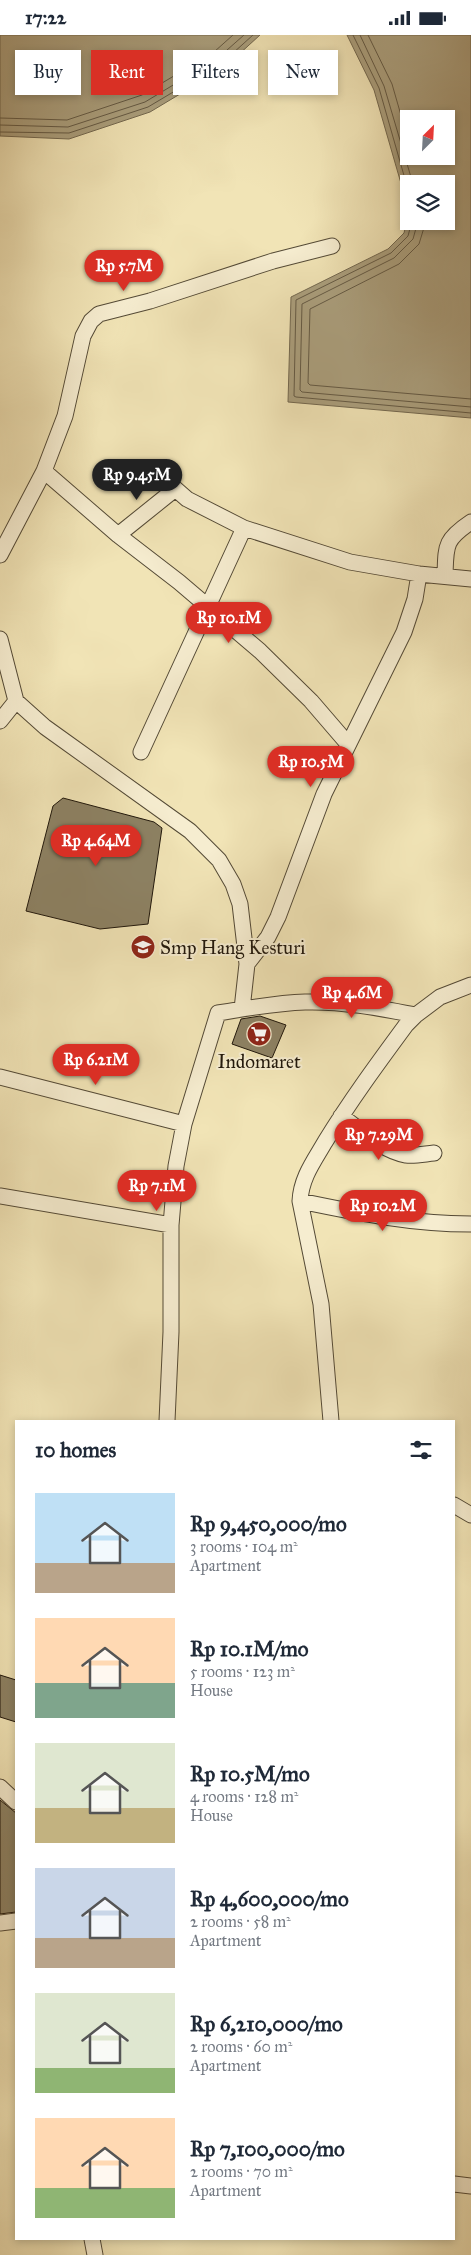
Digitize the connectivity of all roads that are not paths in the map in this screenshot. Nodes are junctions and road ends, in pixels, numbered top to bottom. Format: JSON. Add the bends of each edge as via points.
{"nodes":[{"id":1,"x":332,"y":246,"type":"dead end"},
{"id":2,"x":44,"y":471,"type":"junction"},
{"id":3,"x":162,"y":478,"type":"dead end"},
{"id":4,"x":174,"y":490,"type":"junction"},
{"id":5,"x":471,"y":522,"type":"edge"},
{"id":6,"x":244,"y":528,"type":"junction"},
{"id":7,"x":118,"y":535,"type":"junction"},
{"id":8,"x":0,"y":555,"type":"edge"},
{"id":9,"x":419,"y":574,"type":"junction"},
{"id":10,"x":445,"y":576,"type":"junction"},
{"id":11,"x":471,"y":579,"type":"edge"},
{"id":12,"x":207,"y":606,"type":"junction"},
{"id":13,"x":0,"y":639,"type":"edge"},
{"id":14,"x":16,"y":701,"type":"junction"},
{"id":15,"x":0,"y":721,"type":"edge"},
{"id":16,"x":348,"y":744,"type":"junction"},
{"id":17,"x":142,"y":752,"type":"dead end"},
{"id":18,"x":247,"y":964,"type":"junction"},
{"id":19,"x":471,"y":985,"type":"edge"},
{"id":20,"x":242,"y":1009,"type":"junction"},
{"id":21,"x":416,"y":1015,"type":"junction"},
{"id":22,"x":0,"y":1077,"type":"edge"},
{"id":23,"x":341,"y":1116,"type":"junction"},
{"id":24,"x":184,"y":1124,"type":"junction"},
{"id":25,"x":434,"y":1153,"type":"dead end"},
{"id":26,"x":0,"y":1196,"type":"edge"},
{"id":27,"x":300,"y":1201,"type":"junction"},
{"id":28,"x":471,"y":1224,"type":"edge"},
{"id":29,"x":171,"y":1225,"type":"junction"},
{"id":30,"x":167,"y":1420,"type":"edge"},
{"id":31,"x":331,"y":1420,"type":"edge"},
{"id":32,"x":455,"y":1506,"type":"edge"},
{"id":33,"x":471,"y":1515,"type":"edge"},
{"id":34,"x":0,"y":1787,"type":"edge"},
{"id":35,"x":15,"y":1801,"type":"edge"},
{"id":36,"x":15,"y":1921,"type":"edge"},
{"id":37,"x":0,"y":1923,"type":"edge"},
{"id":38,"x":455,"y":2184,"type":"edge"},
{"id":39,"x":471,"y":2186,"type":"edge"},
{"id":40,"x":92,"y":2240,"type":"edge"},
{"id":41,"x":94,"y":2255,"type":"edge"}],
"edges":[{"from":1,"to":2,"type":"street","via":[[100,314],[91,321],[83,336],[65,416]]},
{"from":2,"to":7,"type":"street"},
{"from":2,"to":8,"type":"street"},
{"from":3,"to":4,"type":"street"},
{"from":4,"to":6,"type":"street"},
{"from":4,"to":7,"type":"street"},
{"from":5,"to":10,"type":"street","via":[[447,544]]},
{"from":6,"to":9,"type":"street","via":[[350,562]]},
{"from":6,"to":12,"type":"street"},
{"from":7,"to":12,"type":"street"},
{"from":9,"to":10,"type":"street"},
{"from":9,"to":16,"type":"street","via":[[404,632]]},
{"from":10,"to":11,"type":"street"},
{"from":12,"to":16,"type":"street","via":[[267,657]]},
{"from":12,"to":17,"type":"street"},
{"from":13,"to":14,"type":"street"},
{"from":14,"to":15,"type":"street"},
{"from":14,"to":18,"type":"street","via":[[45,727],[190,831],[219,860],[240,904]]},
{"from":16,"to":18,"type":"street","via":[[324,793],[278,917],[268,937]]},
{"from":18,"to":20,"type":"street"},
{"from":19,"to":21,"type":"street","via":[[440,997]]},
{"from":20,"to":21,"type":"street","via":[[306,1002],[348,1004]]},
{"from":20,"to":24,"type":"street","via":[[218,1013]]},
{"from":21,"to":23,"type":"street"},
{"from":22,"to":24,"type":"street"},
{"from":23,"to":25,"type":"street","via":[[398,1153]]},
{"from":23,"to":27,"type":"street","via":[[307,1172]]},
{"from":24,"to":29,"type":"street","via":[[176,1166]]},
{"from":26,"to":29,"type":"street"},
{"from":27,"to":28,"type":"street","via":[[371,1216],[424,1223]]},
{"from":27,"to":31,"type":"street","via":[[321,1304]]},
{"from":29,"to":30,"type":"street"},
{"from":32,"to":33,"type":"street"},
{"from":34,"to":35,"type":"street"},
{"from":36,"to":37,"type":"street"},
{"from":38,"to":39,"type":"street"},
{"from":40,"to":41,"type":"street"}]}
